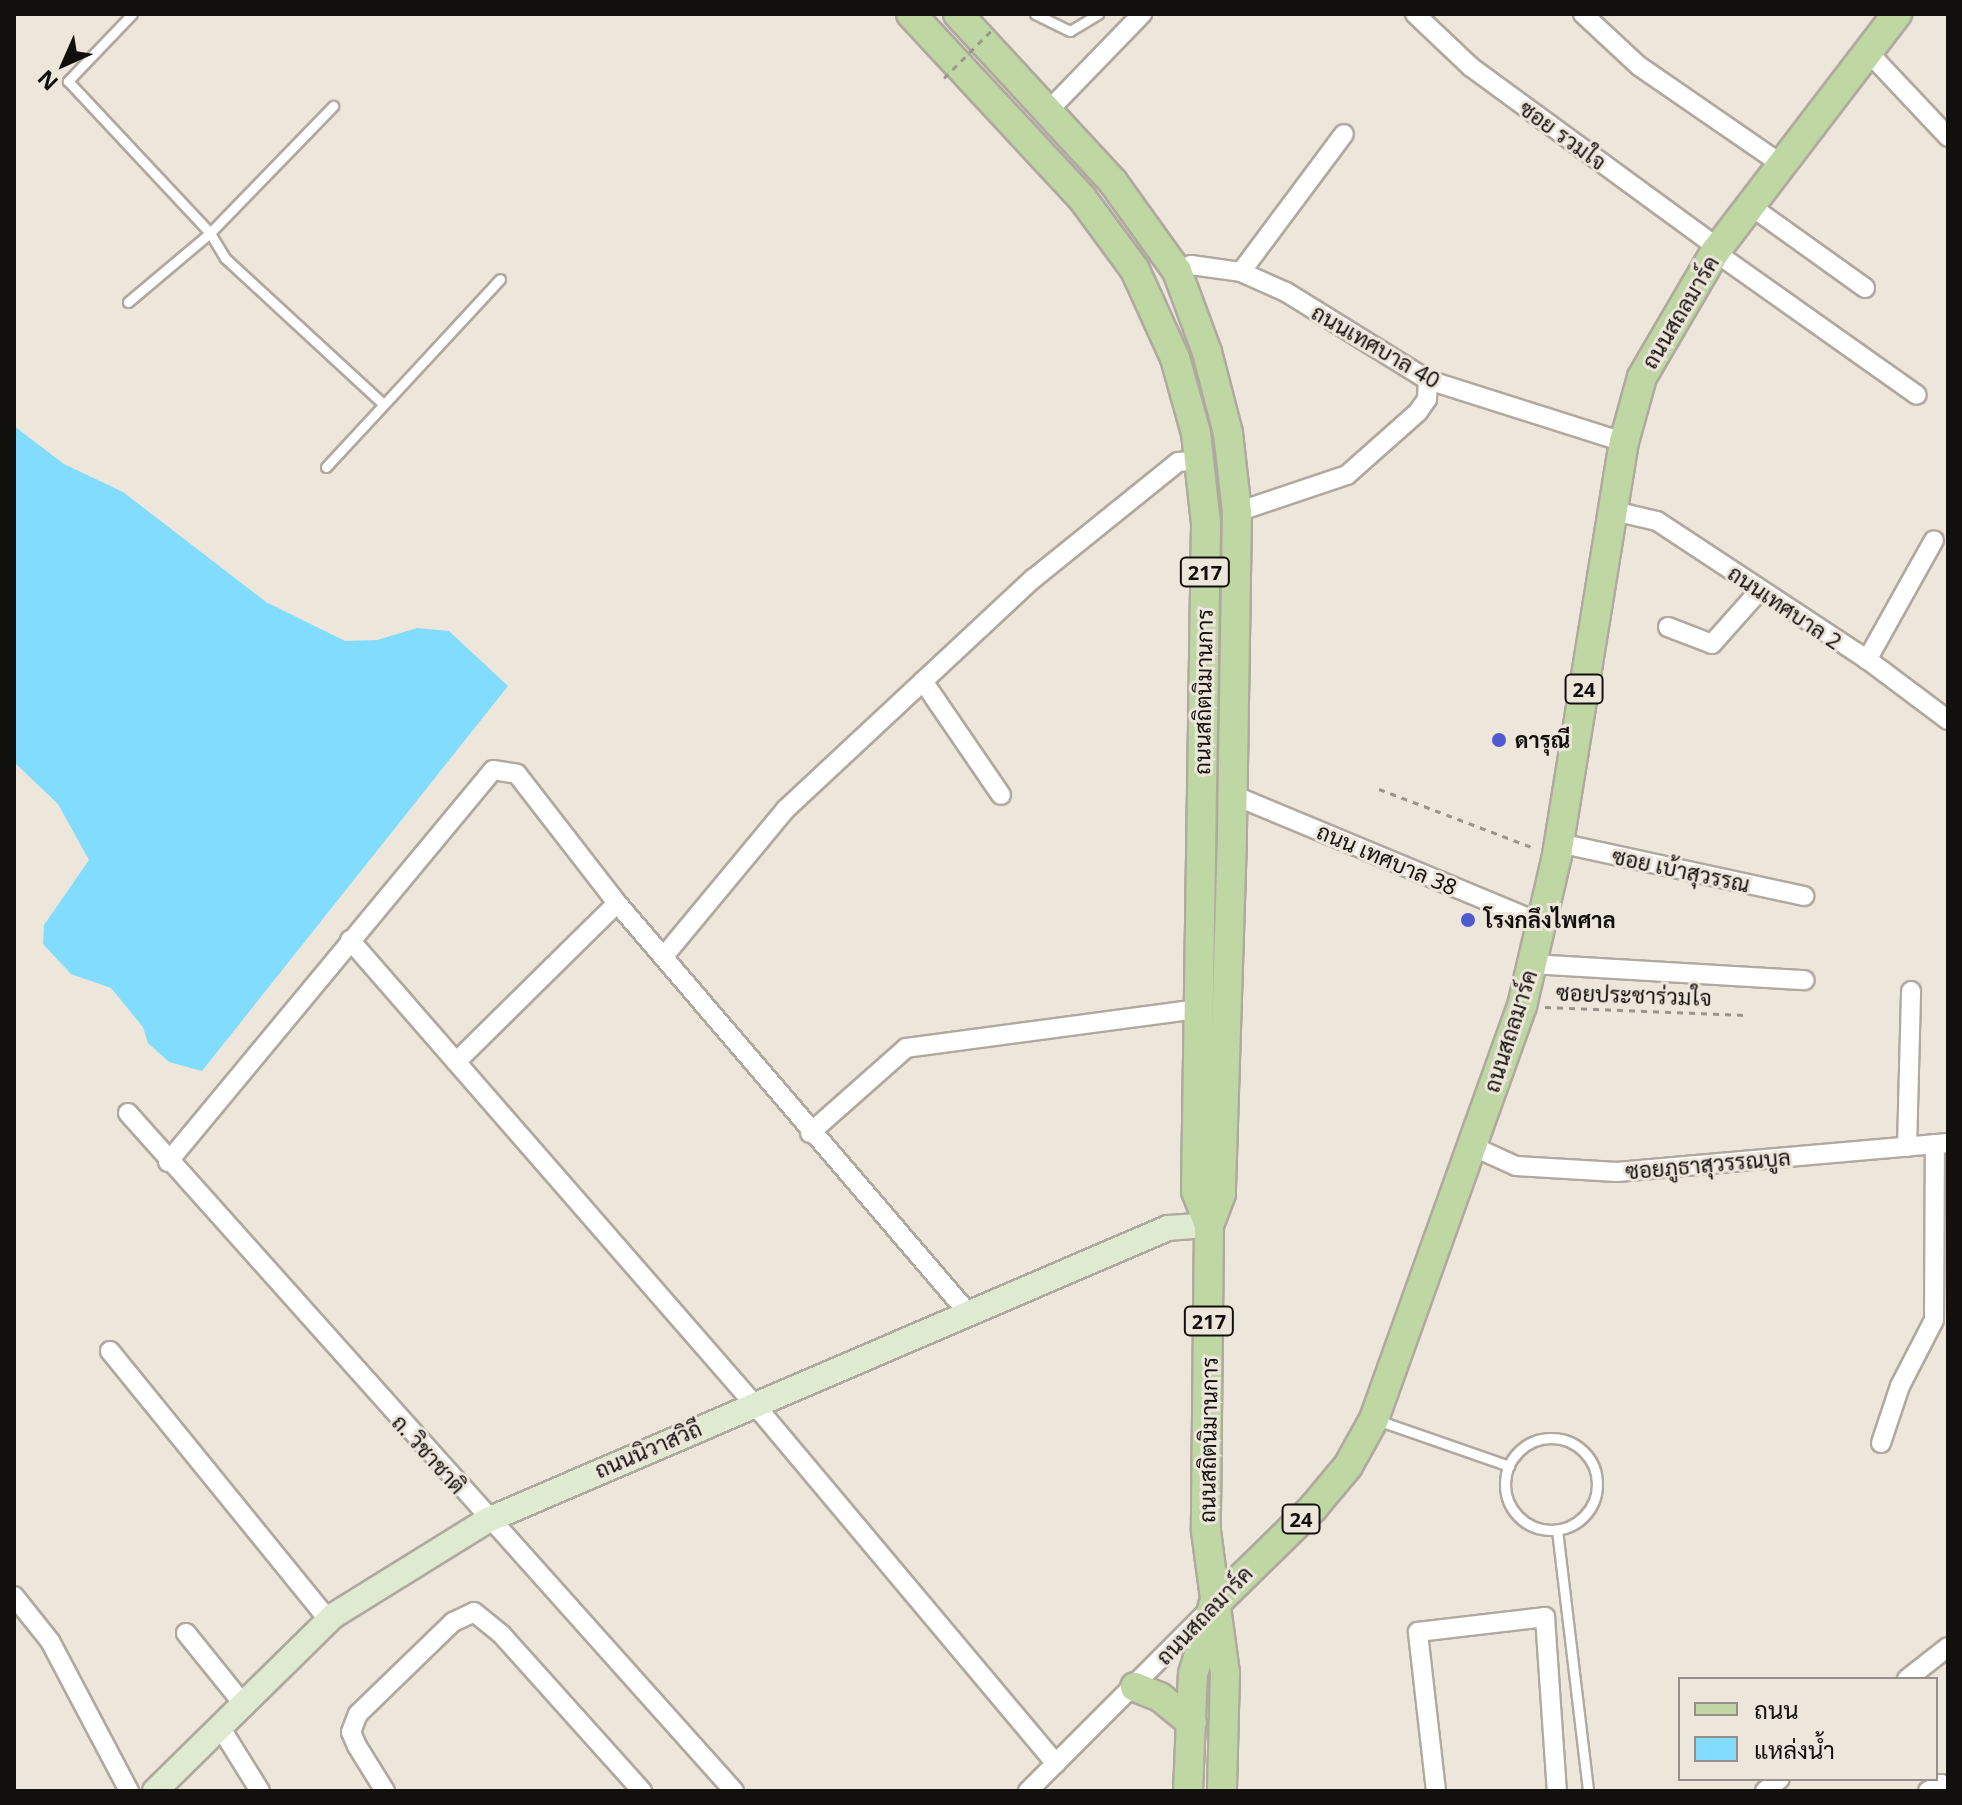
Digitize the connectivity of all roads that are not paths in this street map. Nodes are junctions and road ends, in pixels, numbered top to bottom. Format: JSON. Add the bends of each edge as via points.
{"nodes":[{"id":1,"x":132,"y":14,"type":"edge"},
{"id":2,"x":911,"y":14,"type":"edge"},
{"id":3,"x":958,"y":14,"type":"edge"},
{"id":4,"x":1035,"y":14,"type":"edge"},
{"id":5,"x":1098,"y":14,"type":"edge"},
{"id":6,"x":1142,"y":14,"type":"edge"},
{"id":7,"x":1415,"y":14,"type":"edge"},
{"id":8,"x":1583,"y":14,"type":"edge"},
{"id":9,"x":1897,"y":14,"type":"edge"},
{"id":10,"x":1868,"y":52,"type":"junction"},
{"id":11,"x":333,"y":106,"type":"dead end"},
{"id":12,"x":1049,"y":110,"type":"junction"},
{"id":13,"x":1344,"y":134,"type":"dead end"},
{"id":14,"x":1948,"y":137,"type":"edge"},
{"id":15,"x":1784,"y":166,"type":"junction"},
{"id":16,"x":1752,"y":207,"type":"junction"},
{"id":17,"x":210,"y":233,"type":"junction"},
{"id":18,"x":1716,"y":250,"type":"junction"},
{"id":19,"x":1177,"y":271,"type":"junction"},
{"id":20,"x":1241,"y":272,"type":"junction"},
{"id":21,"x":500,"y":279,"type":"dead end"},
{"id":22,"x":1865,"y":288,"type":"dead end"},
{"id":23,"x":128,"y":302,"type":"dead end"},
{"id":24,"x":1428,"y":380,"type":"junction"},
{"id":25,"x":1917,"y":395,"type":"dead end"},
{"id":26,"x":382,"y":403,"type":"junction"},
{"id":27,"x":1624,"y":442,"type":"junction"},
{"id":28,"x":1201,"y":460,"type":"junction"},
{"id":29,"x":326,"y":467,"type":"dead end"},
{"id":30,"x":1614,"y":511,"type":"junction"},
{"id":31,"x":1237,"y":512,"type":"junction"},
{"id":32,"x":1934,"y":540,"type":"dead end"},
{"id":33,"x":1760,"y":590,"type":"junction"},
{"id":34,"x":1668,"y":627,"type":"dead end"},
{"id":35,"x":1867,"y":660,"type":"junction"},
{"id":36,"x":923,"y":681,"type":"junction"},
{"id":37,"x":1948,"y":720,"type":"edge"},
{"id":38,"x":1001,"y":795,"type":"dead end"},
{"id":39,"x":1233,"y":795,"type":"junction"},
{"id":40,"x":1558,"y":849,"type":"junction"},
{"id":41,"x":1804,"y":896,"type":"dead end"},
{"id":42,"x":617,"y":903,"type":"junction"},
{"id":43,"x":1541,"y":923,"type":"junction"},
{"id":44,"x":350,"y":940,"type":"junction"},
{"id":45,"x":664,"y":956,"type":"junction"},
{"id":46,"x":1532,"y":964,"type":"junction"},
{"id":47,"x":1805,"y":980,"type":"dead end"},
{"id":48,"x":1911,"y":991,"type":"dead end"},
{"id":49,"x":1197,"y":1009,"type":"junction"},
{"id":50,"x":456,"y":1062,"type":"junction"},
{"id":51,"x":128,"y":1113,"type":"dead end"},
{"id":52,"x":810,"y":1133,"type":"junction"},
{"id":53,"x":1942,"y":1144,"type":"edge"},
{"id":54,"x":1472,"y":1146,"type":"junction"},
{"id":55,"x":1907,"y":1147,"type":"junction"},
{"id":56,"x":168,"y":1162,"type":"junction"},
{"id":57,"x":1209,"y":1225,"type":"junction"},
{"id":58,"x":969,"y":1314,"type":"junction"},
{"id":59,"x":110,"y":1351,"type":"dead end"},
{"id":60,"x":755,"y":1405,"type":"junction"},
{"id":61,"x":1374,"y":1419,"type":"junction"},
{"id":62,"x":1881,"y":1443,"type":"dead end"},
{"id":63,"x":1509,"y":1466,"type":"junction"},
{"id":64,"x":488,"y":1520,"type":"junction"},
{"id":65,"x":1557,"y":1530,"type":"junction"},
{"id":66,"x":14,"y":1596,"type":"edge"},
{"id":67,"x":1213,"y":1606,"type":"junction"},
{"id":68,"x":329,"y":1620,"type":"junction"},
{"id":69,"x":186,"y":1633,"type":"dead end"},
{"id":70,"x":1948,"y":1647,"type":"edge"},
{"id":71,"x":1910,"y":1677,"type":"edge"},
{"id":72,"x":1135,"y":1687,"type":"junction"},
{"id":73,"x":245,"y":1706,"type":"junction"},
{"id":74,"x":1192,"y":1723,"type":"junction"},
{"id":75,"x":222,"y":1730,"type":"junction"},
{"id":76,"x":1056,"y":1764,"type":"junction"},
{"id":77,"x":129,"y":1791,"type":"edge"},
{"id":78,"x":155,"y":1791,"type":"edge"},
{"id":79,"x":260,"y":1791,"type":"edge"},
{"id":80,"x":385,"y":1791,"type":"edge"},
{"id":81,"x":642,"y":1791,"type":"edge"},
{"id":82,"x":734,"y":1791,"type":"edge"},
{"id":83,"x":1028,"y":1791,"type":"edge"},
{"id":84,"x":1188,"y":1791,"type":"edge"},
{"id":85,"x":1222,"y":1791,"type":"edge"},
{"id":86,"x":1436,"y":1791,"type":"edge"},
{"id":87,"x":1557,"y":1791,"type":"edge"},
{"id":88,"x":1588,"y":1791,"type":"edge"},
{"id":89,"x":1928,"y":1791,"type":"edge"},
{"id":90,"x":1946,"y":1791,"type":"edge"}],
"edges":[{"from":1,"to":17,"type":"lane","via":[[68,81]]},
{"from":2,"to":28,"type":"main road","name":"ถนนสถิตนิมานการ","number":"217","via":[[1082,198],[1135,270],[1175,358]]},
{"from":3,"to":12,"type":"main road","name":"ถนนสถิตนิมานการ","number":"217"},
{"from":4,"to":5,"type":"lane","via":[[1070,31]]},
{"from":6,"to":12,"type":"street"},
{"from":7,"to":18,"type":"street","name":"ซอย รวมใจ","via":[[1471,67]]},
{"from":8,"to":15,"type":"street","via":[[1639,66]]},
{"from":9,"to":10,"type":"main road","name":"ถนนสถลมาร์ค","number":"24"},
{"from":10,"to":14,"type":"street"},
{"from":10,"to":15,"type":"main road","name":"ถนนสถลมาร์ค","number":"24"},
{"from":11,"to":17,"type":"lane"},
{"from":12,"to":19,"type":"main road","name":"ถนนสถิตนิมานการ","number":"217","via":[[1113,182]]},
{"from":13,"to":20,"type":"street"},
{"from":15,"to":16,"type":"main road","name":"ถนนสถลมาร์ค","number":"24"},
{"from":16,"to":18,"type":"main road","name":"ถนนสถลมาร์ค","number":"24"},
{"from":16,"to":22,"type":"street"},
{"from":17,"to":23,"type":"lane"},
{"from":17,"to":26,"type":"lane","via":[[225,258]]},
{"from":18,"to":25,"type":"street","name":"ซอย รวมใจ"},
{"from":18,"to":27,"type":"main road","name":"ถนนสถลมาร์ค","number":"24","via":[[1642,377]]},
{"from":19,"to":20,"type":"street","name":"ถนนเทศบาล 40","via":[[1191,265]]},
{"from":19,"to":31,"type":"main road","name":"ถนนสถิตนิมานการ","number":"217","via":[[1207,352],[1228,433]]},
{"from":20,"to":24,"type":"street","name":"ถนนเทศบาล 40","via":[[1286,292]]},
{"from":21,"to":26,"type":"lane"},
{"from":24,"to":27,"type":"street","name":"ถนนเทศบาล 40"},
{"from":24,"to":31,"type":"street","via":[[1427,399],[1418,412],[1347,475]]},
{"from":26,"to":29,"type":"lane"},
{"from":27,"to":30,"type":"main road","name":"ถนนสถลมาร์ค","number":"24"},
{"from":28,"to":36,"type":"street","via":[[1178,462],[1102,521]]},
{"from":28,"to":49,"type":"main road","name":"ถนนสถิตนิมานการ","number":"217","via":[[1206,523]]},
{"from":30,"to":33,"type":"street","name":"ถนนเทศบาล 2","via":[[1657,521]]},
{"from":30,"to":40,"type":"main road","name":"ถนนสถลมาร์ค","number":"24"},
{"from":31,"to":39,"type":"main road","name":"ถนนสถิตนิมานการ","number":"217"},
{"from":32,"to":35,"type":"street"},
{"from":33,"to":34,"type":"street","via":[[1712,644]]},
{"from":33,"to":35,"type":"street","name":"ถนนเทศบาล 2"},
{"from":35,"to":37,"type":"street","name":"ถนนเทศบาล 2"},
{"from":36,"to":38,"type":"street"},
{"from":36,"to":45,"type":"street","via":[[786,809]]},
{"from":39,"to":43,"type":"street","name":"ถนน เทศบาล 38"},
{"from":39,"to":57,"type":"main road","name":"ถนนสถิตนิมานการ","number":"217","via":[[1221,1194]]},
{"from":40,"to":41,"type":"street","name":"ซอย เบ้าสุวรรณ"},
{"from":40,"to":43,"type":"main road","name":"ถนนสถลมาร์ค","number":"24"},
{"from":42,"to":44,"type":"street","via":[[517,774],[493,770]]},
{"from":42,"to":45,"type":"street"},
{"from":42,"to":50,"type":"street"},
{"from":43,"to":46,"type":"main road","name":"ถนนสถลมาร์ค","number":"24"},
{"from":44,"to":50,"type":"street"},
{"from":44,"to":56,"type":"street"},
{"from":45,"to":52,"type":"street"},
{"from":46,"to":47,"type":"street"},
{"from":46,"to":54,"type":"main road","name":"ถนนสถลมาร์ค","number":"24"},
{"from":48,"to":55,"type":"street"},
{"from":49,"to":52,"type":"street","via":[[906,1048]]},
{"from":49,"to":57,"type":"main road","name":"ถนนสถิตนิมานการ","number":"217","via":[[1196,1191]]},
{"from":50,"to":60,"type":"street"},
{"from":51,"to":56,"type":"street","name":"ถ. วิชาชาติ"},
{"from":52,"to":58,"type":"street"},
{"from":53,"to":55,"type":"street","name":"ซอยภูธาสุวรรณบูล"},
{"from":53,"to":62,"type":"street","via":[[1934,1320],[1900,1386]]},
{"from":54,"to":55,"type":"street","name":"ซอยภูธาสุวรรณบูล","via":[[1516,1166],[1617,1172]]},
{"from":54,"to":61,"type":"main road","name":"ถนนสถลมาร์ค","number":"24"},
{"from":56,"to":64,"type":"street","name":"ถ. วิชาชาติ"},
{"from":57,"to":58,"type":"main road","name":"ถนนนิวาสวิถี","via":[[1168,1228]]},
{"from":57,"to":67,"type":"main road","name":"ถนนสถิตนิมานการ","number":"217","via":[[1206,1531]]},
{"from":58,"to":60,"type":"main road","name":"ถนนนิวาสวิถี"},
{"from":59,"to":68,"type":"street"},
{"from":60,"to":64,"type":"main road","name":"ถนนนิวาสวิถี"},
{"from":60,"to":76,"type":"street"},
{"from":61,"to":63,"type":"lane"},
{"from":61,"to":67,"type":"main road","name":"ถนนสถลมาร์ค","number":"24","via":[[1348,1466],[1313,1508]]},
{"from":63,"to":65,"type":"lane","via":[[1505,1488],[1517,1515],[1543,1530]]},
{"from":63,"to":65,"type":"lane","via":[[1524,1446],[1554,1438],[1582,1450],[1592,1462],[1597,1491],[1592,1505],[1572,1526]]},
{"from":64,"to":68,"type":"main road","name":"ถนนนิวาสวิถี"},
{"from":64,"to":82,"type":"street","name":"ถ. วิชาชาติ"},
{"from":65,"to":88,"type":"lane"},
{"from":66,"to":77,"type":"street","via":[[50,1641]]},
{"from":67,"to":72,"type":"street","name":"ถนนสถลมาร์ค"},
{"from":67,"to":74,"type":"main road","name":"ถนนสถิตนิมานการ","number":"24","via":[[1193,1674]]},
{"from":67,"to":85,"type":"main road","name":"ถนนสถิตนิมานการ","via":[[1225,1673]]},
{"from":68,"to":73,"type":"main road","name":"ถนนนิวาสวิถี"},
{"from":69,"to":73,"type":"street"},
{"from":70,"to":71,"type":"street"},
{"from":72,"to":74,"type":"main road","via":[[1160,1697]]},
{"from":72,"to":76,"type":"street","name":"ถนนสถลมาร์ค"},
{"from":73,"to":75,"type":"main road","name":"ถนนนิวาสวิถี"},
{"from":74,"to":84,"type":"main road","name":"ถนนสถิตนิมานการ","number":"24"},
{"from":75,"to":78,"type":"main road","name":"ถนนนิวาสวิถี"},
{"from":75,"to":79,"type":"street"},
{"from":76,"to":83,"type":"street","name":"ถนนสถลมาร์ค"},
{"from":80,"to":81,"type":"street","via":[[351,1732],[358,1714],[453,1622],[474,1612],[512,1646]]},
{"from":86,"to":87,"type":"street","via":[[1418,1632],[1545,1617]]},
{"from":89,"to":90,"type":"street","via":[[1941,1784]]}]}
